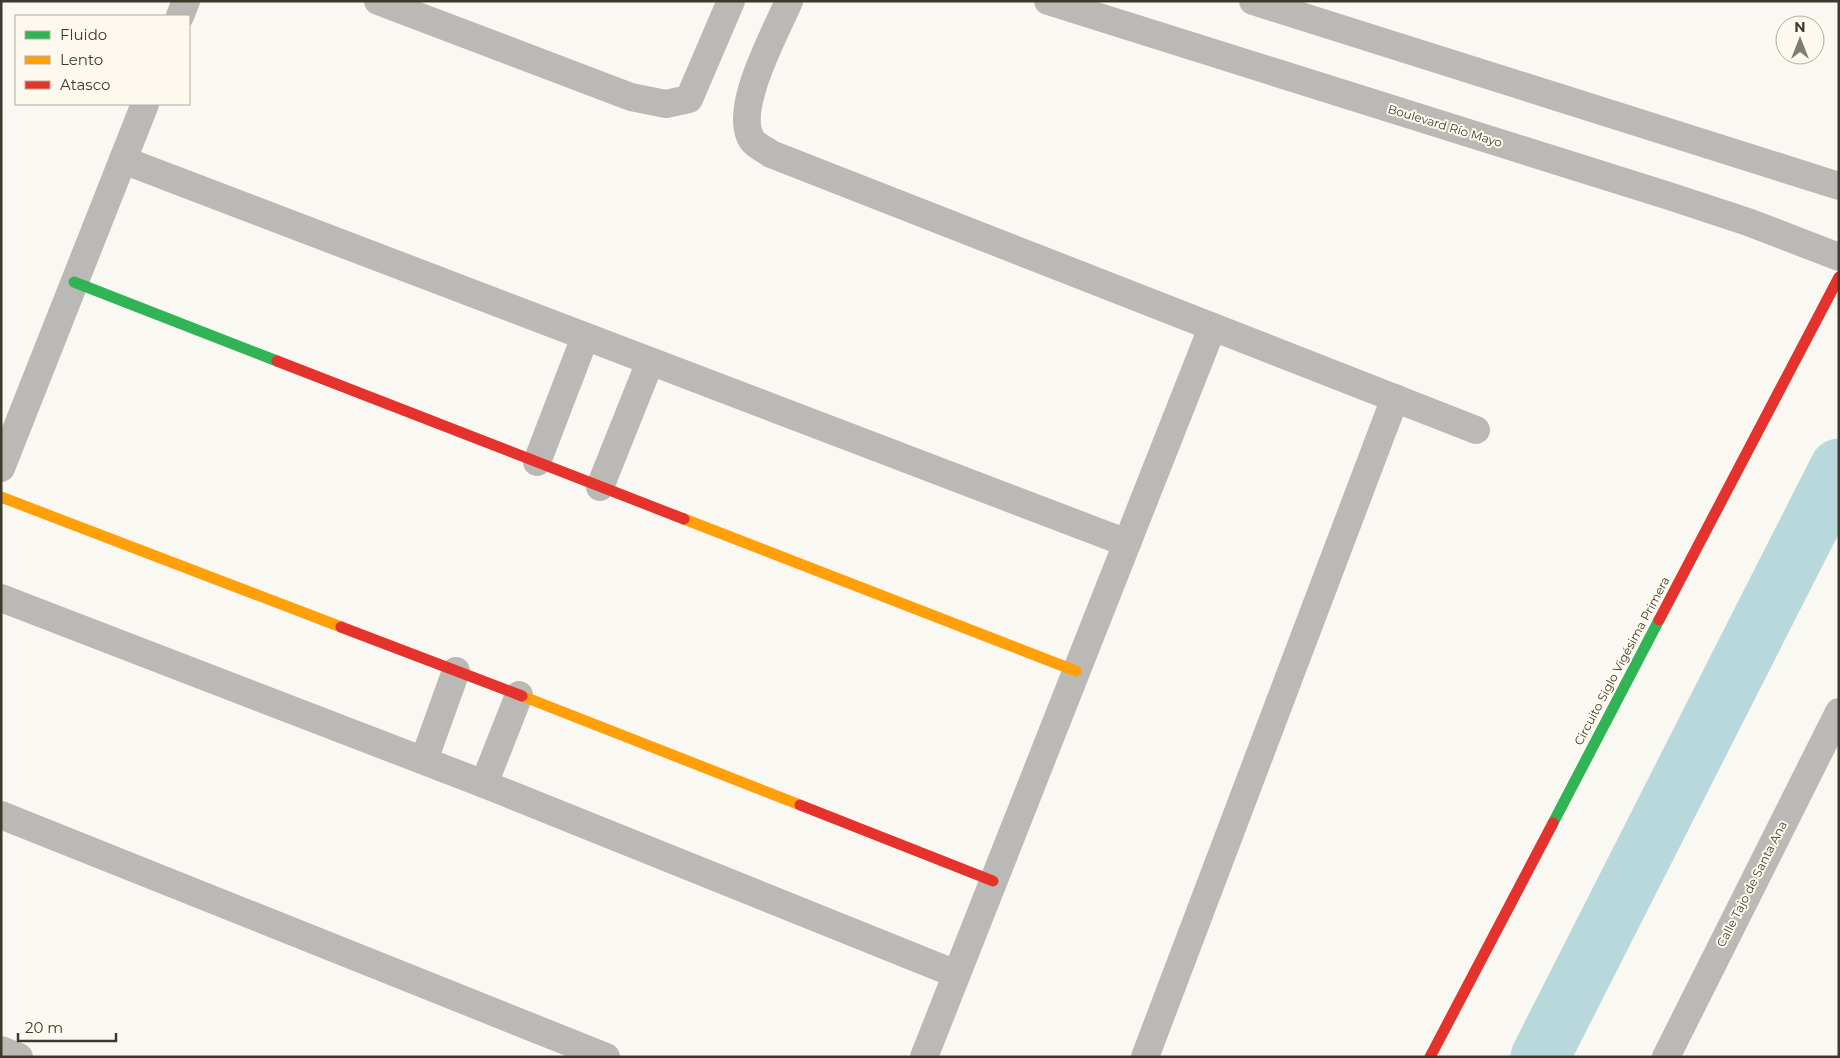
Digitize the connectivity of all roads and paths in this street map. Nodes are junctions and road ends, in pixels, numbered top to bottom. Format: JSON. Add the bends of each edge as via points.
{"nodes":[{"id":1,"x":186,"y":1,"type":"edge"},
{"id":2,"x":378,"y":1,"type":"edge"},
{"id":3,"x":731,"y":1,"type":"edge"},
{"id":4,"x":789,"y":1,"type":"edge"},
{"id":5,"x":1048,"y":1,"type":"edge"},
{"id":6,"x":1253,"y":1,"type":"edge"},
{"id":7,"x":180,"y":15,"type":"edge"},
{"id":8,"x":145,"y":105,"type":"edge"},
{"id":9,"x":123,"y":160,"type":"junction"},
{"id":10,"x":1839,"y":186,"type":"edge"},
{"id":11,"x":1839,"y":257,"type":"edge"},
{"id":12,"x":1839,"y":277,"type":"edge"},
{"id":13,"x":74,"y":282,"type":"junction"},
{"id":14,"x":1212,"y":328,"type":"junction"},
{"id":15,"x":585,"y":337,"type":"junction"},
{"id":16,"x":650,"y":362,"type":"junction"},
{"id":17,"x":1395,"y":398,"type":"junction"},
{"id":18,"x":1476,"y":430,"type":"dead end"},
{"id":19,"x":537,"y":462,"type":"junction"},
{"id":20,"x":1,"y":468,"type":"edge"},
{"id":21,"x":600,"y":486,"type":"junction"},
{"id":22,"x":1,"y":497,"type":"edge"},
{"id":23,"x":1126,"y":543,"type":"junction"},
{"id":24,"x":1,"y":598,"type":"edge"},
{"id":25,"x":456,"y":671,"type":"junction"},
{"id":26,"x":1076,"y":671,"type":"junction"},
{"id":27,"x":518,"y":695,"type":"junction"},
{"id":28,"x":1839,"y":712,"type":"edge"},
{"id":29,"x":424,"y":760,"type":"junction"},
{"id":30,"x":484,"y":784,"type":"junction"},
{"id":31,"x":1,"y":815,"type":"edge"},
{"id":32,"x":994,"y":881,"type":"junction"},
{"id":33,"x":956,"y":974,"type":"junction"},
{"id":34,"x":1,"y":1050,"type":"edge"},
{"id":35,"x":19,"y":1057,"type":"edge"},
{"id":36,"x":606,"y":1057,"type":"edge"},
{"id":37,"x":924,"y":1057,"type":"edge"},
{"id":38,"x":1145,"y":1057,"type":"edge"},
{"id":39,"x":1430,"y":1057,"type":"edge"},
{"id":40,"x":1666,"y":1057,"type":"edge"}],
"edges":[{"from":1,"to":7,"type":"street"},
{"from":2,"to":3,"type":"street","via":[[632,97],[666,104],[689,99]]},
{"from":4,"to":14,"type":"street","via":[[748,101],[746,123],[752,141],[771,154]]},
{"from":5,"to":11,"type":"street","name":"Boulevard Río Mayo","via":[[1669,196]]},
{"from":6,"to":10,"type":"street"},
{"from":8,"to":9,"type":"street"},
{"from":9,"to":13,"type":"street"},
{"from":9,"to":15,"type":"street"},
{"from":12,"to":39,"type":"street","name":"Circuito Siglo Vigésima Primera"},
{"from":13,"to":19,"type":"street"},
{"from":13,"to":20,"type":"street"},
{"from":14,"to":17,"type":"street"},
{"from":14,"to":23,"type":"street"},
{"from":15,"to":16,"type":"street"},
{"from":15,"to":19,"type":"street"},
{"from":16,"to":21,"type":"street"},
{"from":16,"to":23,"type":"street"},
{"from":17,"to":18,"type":"street"},
{"from":17,"to":38,"type":"street"},
{"from":19,"to":21,"type":"street"},
{"from":21,"to":26,"type":"street"},
{"from":22,"to":25,"type":"street"},
{"from":23,"to":26,"type":"street"},
{"from":24,"to":29,"type":"street"},
{"from":25,"to":27,"type":"street"},
{"from":25,"to":29,"type":"street"},
{"from":26,"to":32,"type":"street"},
{"from":27,"to":30,"type":"street"},
{"from":27,"to":32,"type":"street"},
{"from":28,"to":40,"type":"street","name":"Calle Tajo de Santa Ana"},
{"from":29,"to":30,"type":"street"},
{"from":30,"to":33,"type":"street"},
{"from":31,"to":36,"type":"street"},
{"from":32,"to":33,"type":"street"},
{"from":33,"to":37,"type":"street"},
{"from":34,"to":35,"type":"street"}]}
